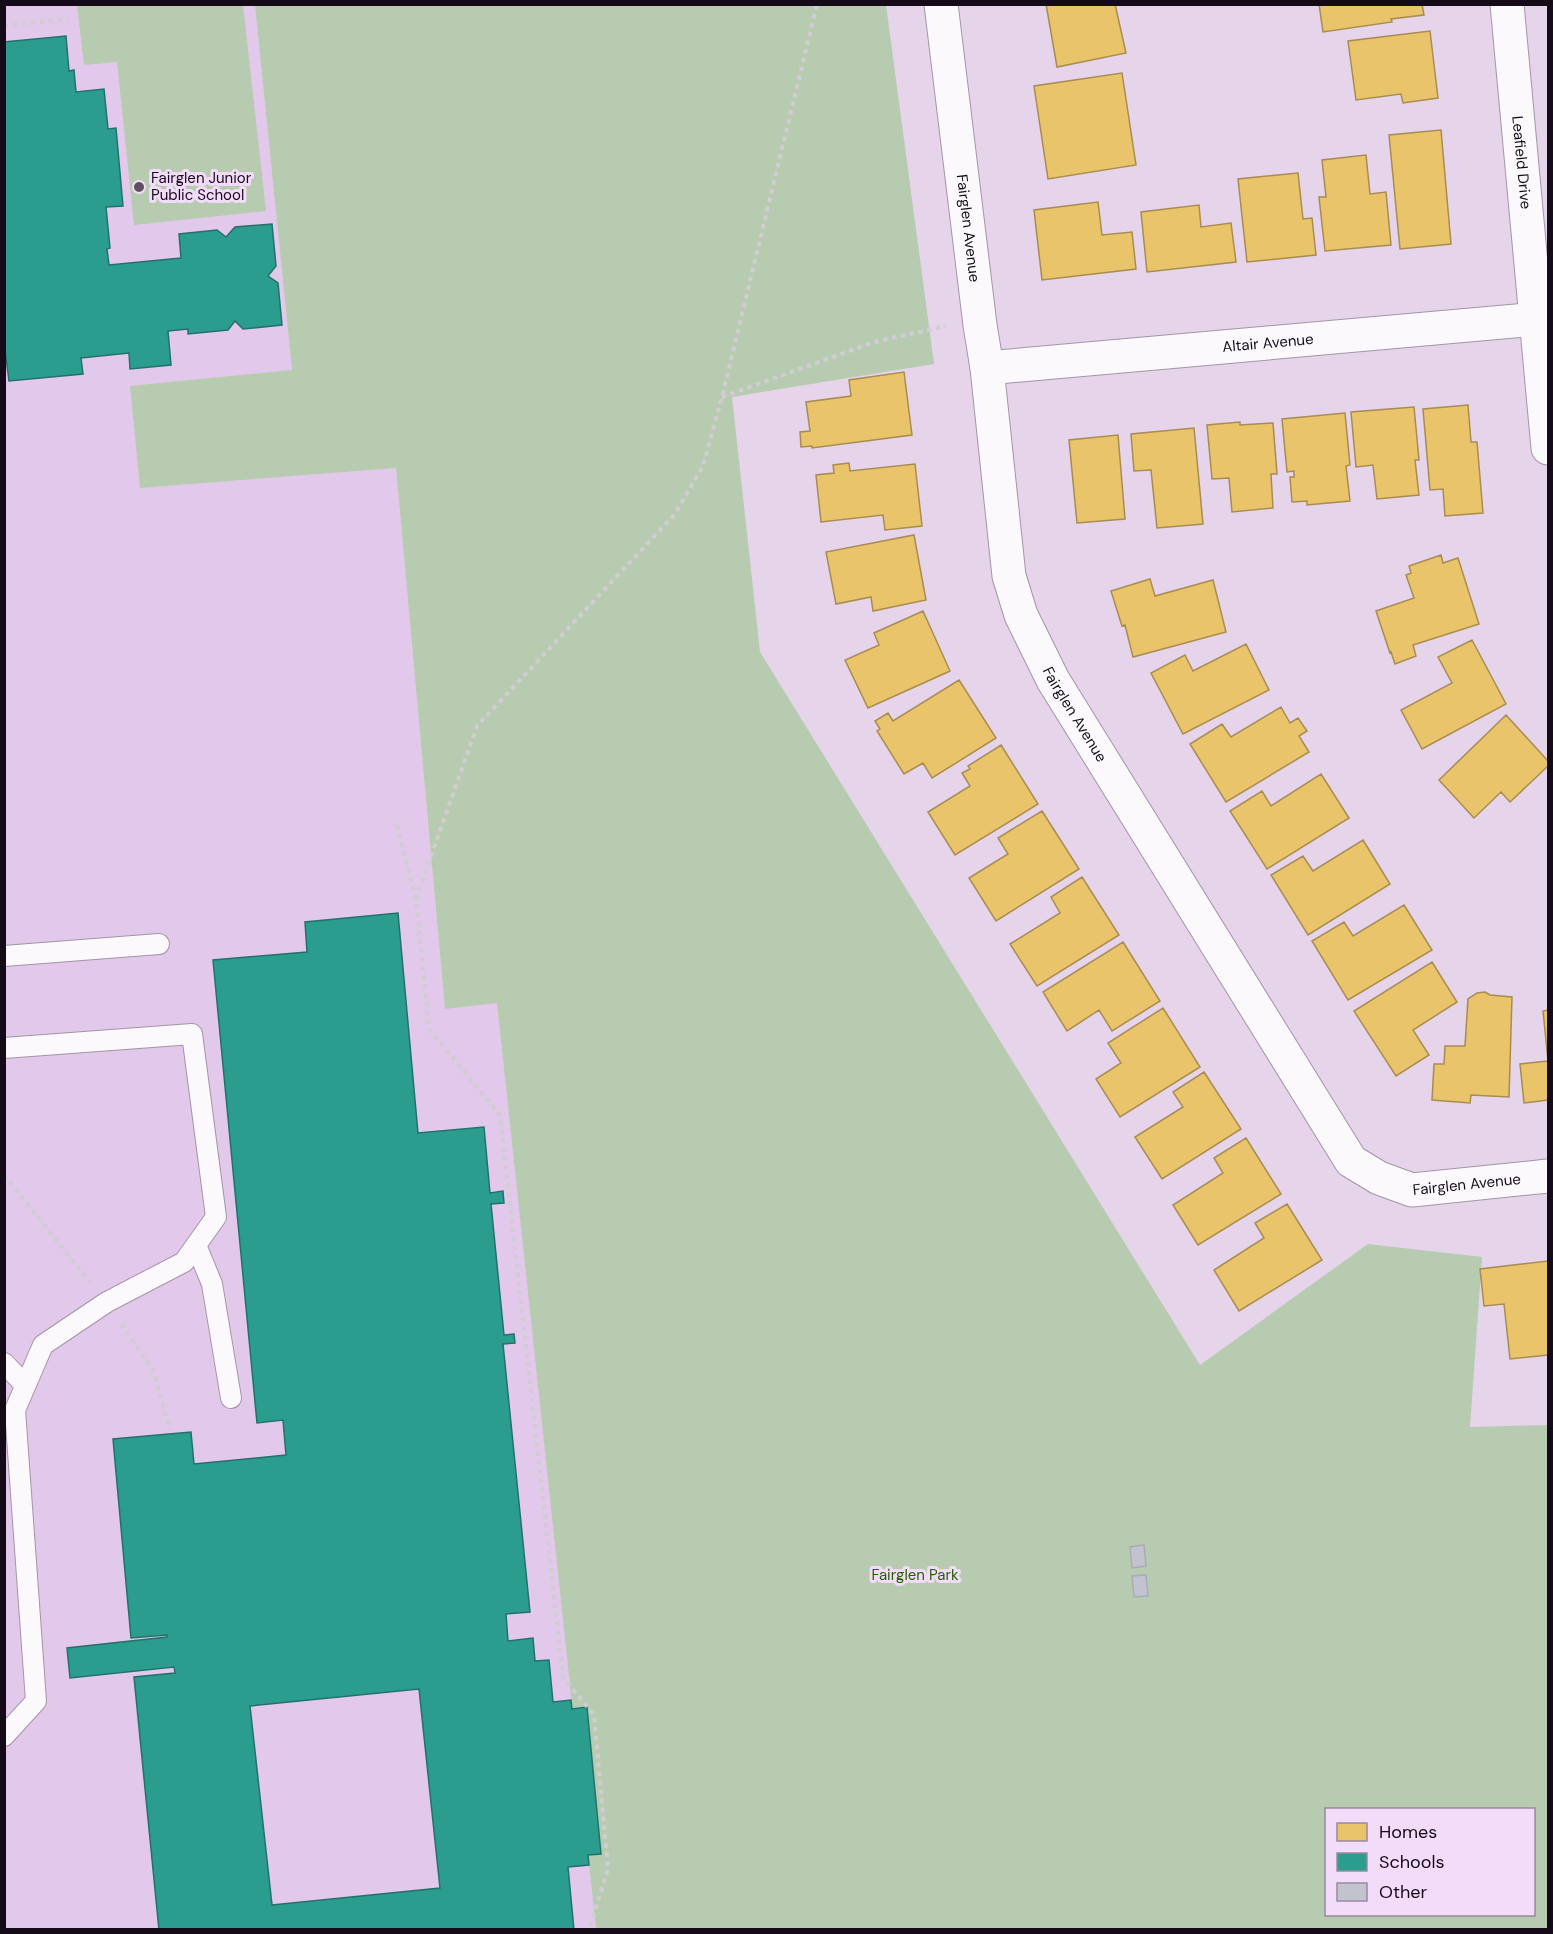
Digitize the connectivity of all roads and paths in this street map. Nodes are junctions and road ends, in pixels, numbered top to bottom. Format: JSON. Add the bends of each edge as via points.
{"nodes":[{"id":1,"x":817,"y":4,"type":"edge"},
{"id":2,"x":941,"y":4,"type":"edge"},
{"id":3,"x":1506,"y":4,"type":"edge"},
{"id":4,"x":68,"y":19,"type":"dead end"},
{"id":5,"x":4,"y":26,"type":"edge"},
{"id":6,"x":1542,"y":319,"type":"edge"},
{"id":7,"x":948,"y":326,"type":"dead end"},
{"id":8,"x":987,"y":368,"type":"junction"},
{"id":9,"x":722,"y":397,"type":"junction"},
{"id":10,"x":1548,"y":448,"type":"edge"},
{"id":11,"x":397,"y":825,"type":"dead end"},
{"id":12,"x":416,"y":900,"type":"junction"},
{"id":13,"x":159,"y":944,"type":"dead end"},
{"id":14,"x":4,"y":956,"type":"edge"},
{"id":15,"x":4,"y":1048,"type":"edge"},
{"id":16,"x":1548,"y":1176,"type":"edge"},
{"id":17,"x":196,"y":1245,"type":"junction"},
{"id":18,"x":4,"y":1363,"type":"edge"},
{"id":19,"x":25,"y":1385,"type":"junction"},
{"id":20,"x":231,"y":1398,"type":"dead end"},
{"id":21,"x":4,"y":1736,"type":"edge"},
{"id":22,"x":589,"y":1929,"type":"edge"}],
"edges":[{"from":1,"to":9,"type":"path"},
{"from":2,"to":8,"type":"street","name":"Fairglen Avenue"},
{"from":3,"to":6,"type":"street","name":"Leafield Drive"},
{"from":4,"to":5,"type":"path"},
{"from":6,"to":8,"type":"street","name":"Altair Avenue"},
{"from":6,"to":10,"type":"street","name":"Leafield Drive"},
{"from":7,"to":9,"type":"path","via":[[874,342]]},
{"from":8,"to":16,"type":"street","name":"Fairglen Avenue","via":[[1009,576],[1021,615],[1053,680],[1351,1161],[1378,1178],[1412,1190]]},
{"from":9,"to":12,"type":"path","via":[[703,466],[675,514],[477,726]]},
{"from":11,"to":12,"type":"path"},
{"from":12,"to":22,"type":"path","via":[[429,1029],[500,1115],[563,1677],[594,1714],[608,1869]]},
{"from":13,"to":14,"type":"lane"},
{"from":15,"to":17,"type":"lane","via":[[192,1035],[216,1217]]},
{"from":17,"to":19,"type":"lane","via":[[184,1262],[106,1302],[43,1344]]},
{"from":17,"to":20,"type":"lane","via":[[212,1284]]},
{"from":18,"to":19,"type":"lane"},
{"from":19,"to":21,"type":"lane","via":[[15,1410],[36,1701]]}]}
